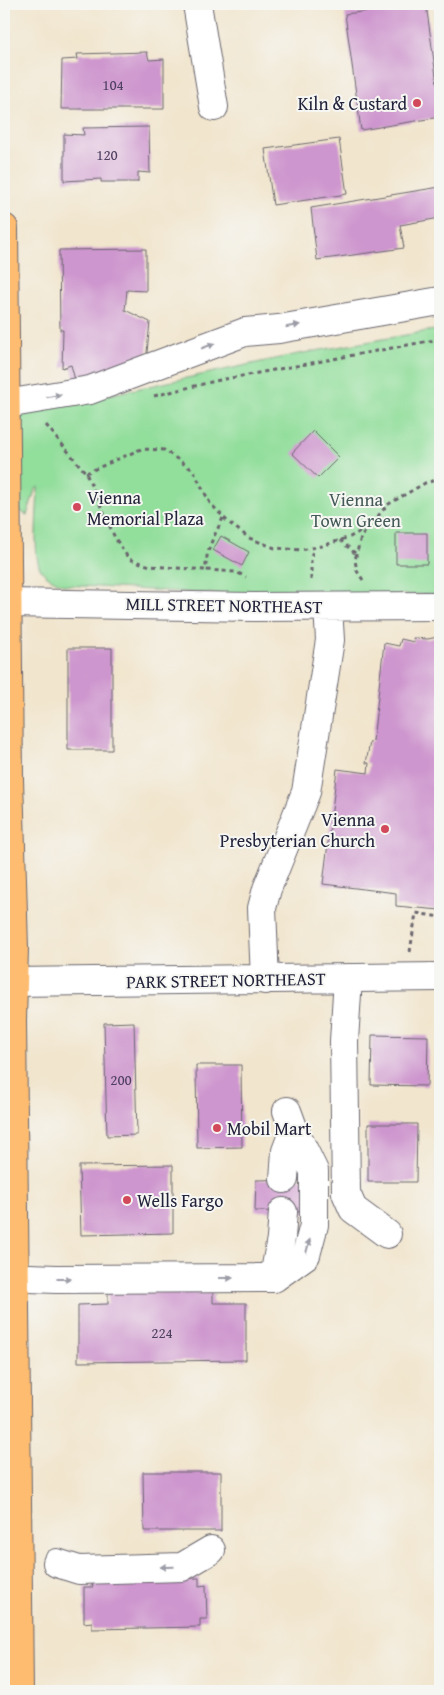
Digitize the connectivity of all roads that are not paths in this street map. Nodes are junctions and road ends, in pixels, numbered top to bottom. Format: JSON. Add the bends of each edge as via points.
{"nodes":[{"id":1,"x":197,"y":4,"type":"edge"},
{"id":2,"x":214,"y":107,"type":"dead end"},
{"id":3,"x":4,"y":228,"type":"edge"},
{"id":4,"x":4,"y":286,"type":"edge"},
{"id":5,"x":440,"y":301,"type":"edge"},
{"id":6,"x":6,"y":404,"type":"junction"},
{"id":7,"x":7,"y":603,"type":"junction"},
{"id":8,"x":328,"y":606,"type":"junction"},
{"id":9,"x":440,"y":606,"type":"edge"},
{"id":10,"x":6,"y":662,"type":"edge"},
{"id":11,"x":440,"y":977,"type":"edge"},
{"id":12,"x":348,"y":978,"type":"junction"},
{"id":13,"x":265,"y":980,"type":"junction"},
{"id":14,"x":8,"y":982,"type":"edge"},
{"id":15,"x":284,"y":1179,"type":"dead end"},
{"id":16,"x":283,"y":1212,"type":"dead end"},
{"id":17,"x":387,"y":1234,"type":"dead end"},
{"id":18,"x":9,"y":1277,"type":"edge"},
{"id":19,"x":274,"y":1278,"type":"junction"},
{"id":20,"x":10,"y":1485,"type":"edge"},
{"id":21,"x":211,"y":1550,"type":"dead end"},
{"id":22,"x":57,"y":1563,"type":"dead end"},
{"id":23,"x":19,"y":1691,"type":"edge"}],
"edges":[{"from":1,"to":2,"type":"street"},
{"from":3,"to":4,"type":"main road"},
{"from":4,"to":6,"type":"main road"},
{"from":6,"to":5,"type":"street","one_way":true,"via":[[90,390],[245,332]]},
{"from":6,"to":7,"type":"main road"},
{"from":7,"to":8,"type":"street","name":"MILL STREET NORTHEAST"},
{"from":7,"to":10,"type":"main road"},
{"from":8,"to":9,"type":"street","name":"MILL STREET NORTHEAST"},
{"from":8,"to":13,"type":"street","via":[[330,640],[306,792],[262,908]]},
{"from":10,"to":14,"type":"main road","via":[[14,948]]},
{"from":11,"to":12,"type":"street","name":"PARK STREET NORTHEAST"},
{"from":12,"to":13,"type":"street","name":"PARK STREET NORTHEAST"},
{"from":12,"to":17,"type":"street","via":[[344,1041],[346,1193],[353,1210]]},
{"from":13,"to":14,"type":"street","name":"PARK STREET NORTHEAST"},
{"from":14,"to":18,"type":"main road"},
{"from":19,"to":15,"type":"street","one_way":true,"via":[[306,1255],[314,1226],[314,1171],[290,1120]]},
{"from":16,"to":19,"type":"street"},
{"from":18,"to":19,"type":"street","one_way":true},
{"from":18,"to":20,"type":"main road"},
{"from":20,"to":23,"type":"main road"},
{"from":21,"to":22,"type":"street","one_way":true,"via":[[182,1567],[79,1570]]}]}
